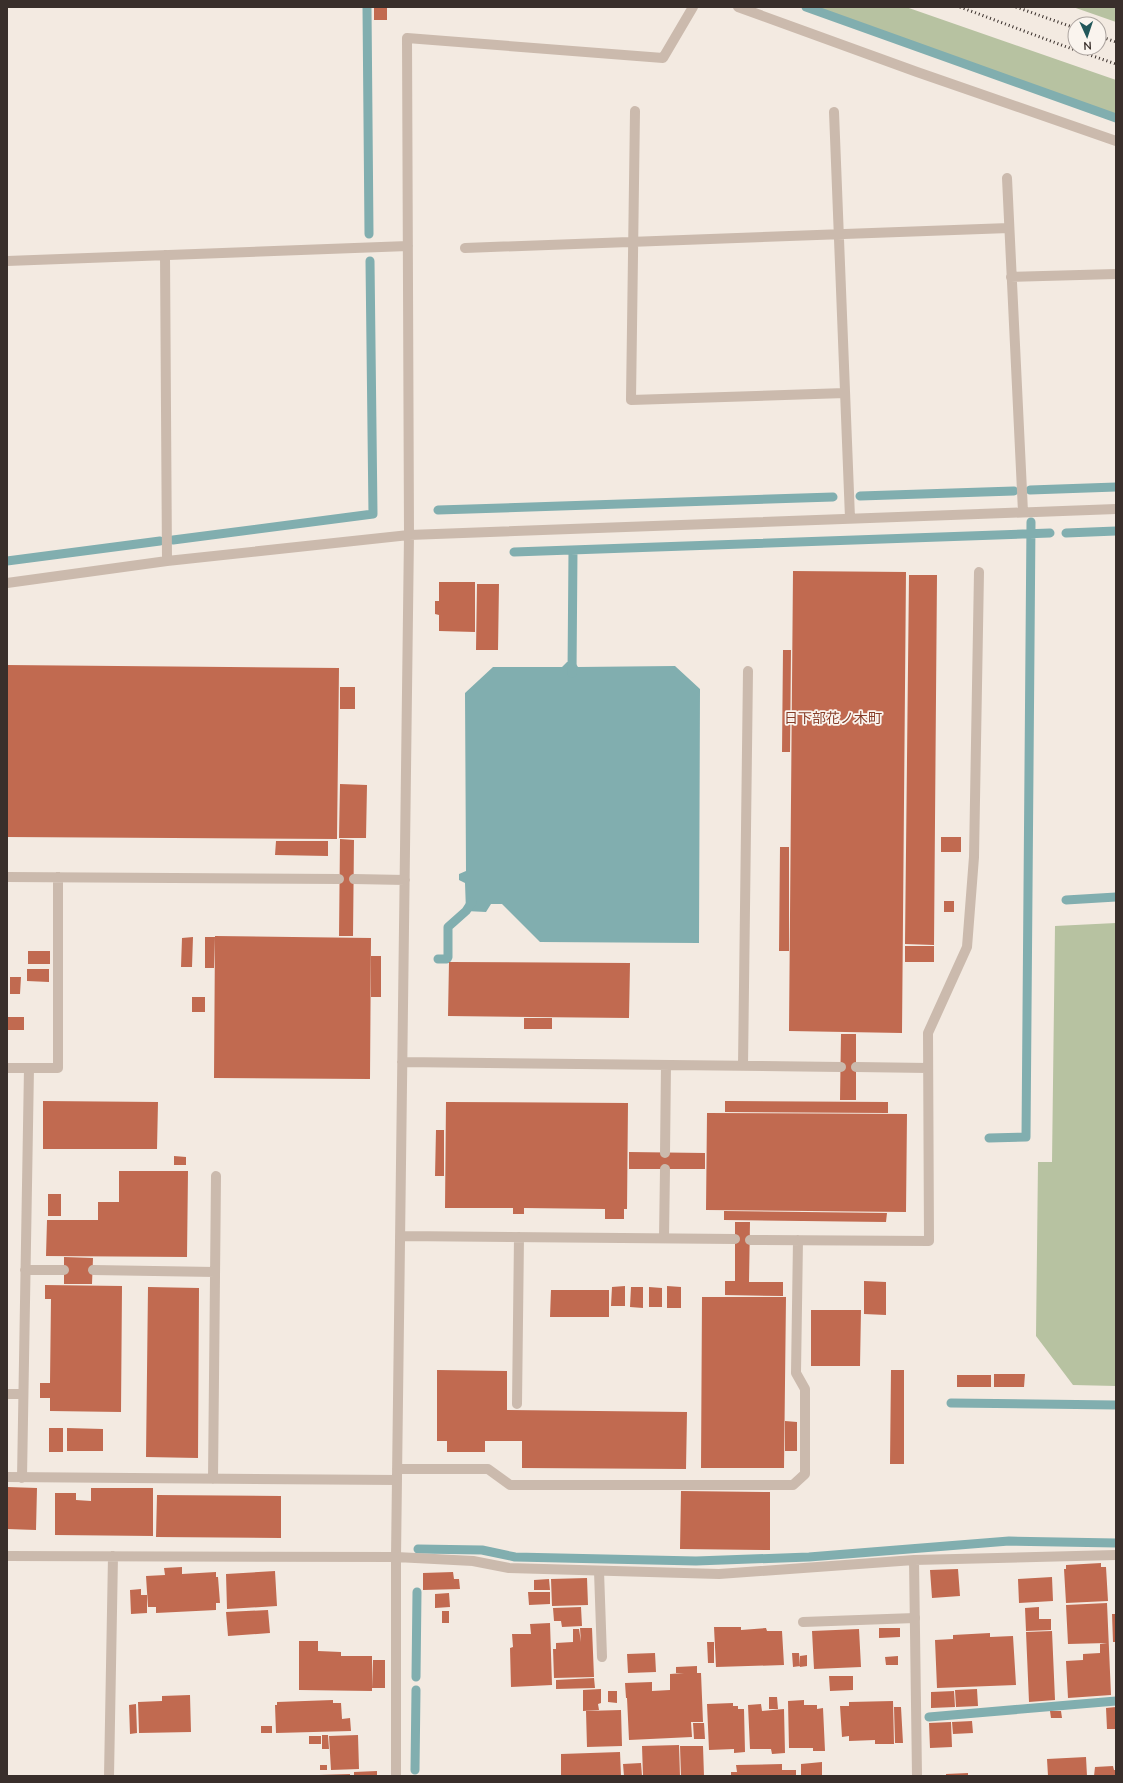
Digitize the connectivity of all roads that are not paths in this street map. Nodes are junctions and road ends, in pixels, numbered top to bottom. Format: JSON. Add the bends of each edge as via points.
{"nodes":[{"id":1,"x":693,"y":7,"type":"edge"},
{"id":2,"x":738,"y":7,"type":"edge"},
{"id":3,"x":635,"y":111,"type":"dead end"},
{"id":4,"x":834,"y":112,"type":"dead end"},
{"id":5,"x":1116,"y":141,"type":"edge"},
{"id":6,"x":1007,"y":178,"type":"dead end"},
{"id":7,"x":1009,"y":228,"type":"junction"},
{"id":8,"x":838,"y":234,"type":"junction"},
{"id":9,"x":633,"y":242,"type":"junction"},
{"id":10,"x":408,"y":246,"type":"junction"},
{"id":11,"x":465,"y":248,"type":"dead end"},
{"id":12,"x":165,"y":255,"type":"junction"},
{"id":13,"x":7,"y":261,"type":"edge"},
{"id":14,"x":1116,"y":274,"type":"edge"},
{"id":15,"x":1011,"y":277,"type":"junction"},
{"id":16,"x":844,"y":392,"type":"junction"},
{"id":17,"x":1116,"y":509,"type":"edge"},
{"id":18,"x":1023,"y":512,"type":"junction"},
{"id":19,"x":850,"y":518,"type":"junction"},
{"id":20,"x":409,"y":535,"type":"junction"},
{"id":21,"x":167,"y":561,"type":"junction"},
{"id":22,"x":979,"y":572,"type":"dead end"},
{"id":23,"x":7,"y":583,"type":"edge"},
{"id":24,"x":748,"y":670,"type":"dead end"},
{"id":25,"x":7,"y":877,"type":"edge"},
{"id":26,"x":58,"y":877,"type":"junction"},
{"id":27,"x":339,"y":879,"type":"dead end"},
{"id":28,"x":354,"y":879,"type":"dead end"},
{"id":29,"x":405,"y":880,"type":"junction"},
{"id":30,"x":402,"y":1062,"type":"junction"},
{"id":31,"x":666,"y":1065,"type":"junction"},
{"id":32,"x":743,"y":1066,"type":"junction"},
{"id":33,"x":841,"y":1067,"type":"dead end"},
{"id":34,"x":856,"y":1067,"type":"dead end"},
{"id":35,"x":7,"y":1068,"type":"edge"},
{"id":36,"x":29,"y":1068,"type":"junction"},
{"id":37,"x":928,"y":1068,"type":"junction"},
{"id":38,"x":665,"y":1153,"type":"dead end"},
{"id":39,"x":665,"y":1169,"type":"dead end"},
{"id":40,"x":216,"y":1176,"type":"dead end"},
{"id":41,"x":400,"y":1236,"type":"junction"},
{"id":42,"x":519,"y":1237,"type":"junction"},
{"id":43,"x":664,"y":1238,"type":"junction"},
{"id":44,"x":735,"y":1240,"type":"dead end"},
{"id":45,"x":750,"y":1240,"type":"dead end"},
{"id":46,"x":798,"y":1240,"type":"junction"},
{"id":47,"x":25,"y":1270,"type":"junction"},
{"id":48,"x":64,"y":1270,"type":"dead end"},
{"id":49,"x":93,"y":1270,"type":"dead end"},
{"id":50,"x":215,"y":1272,"type":"junction"},
{"id":51,"x":7,"y":1394,"type":"edge"},
{"id":52,"x":23,"y":1394,"type":"junction"},
{"id":53,"x":517,"y":1404,"type":"dead end"},
{"id":54,"x":397,"y":1469,"type":"junction"},
{"id":55,"x":7,"y":1478,"type":"edge"},
{"id":56,"x":22,"y":1478,"type":"junction"},
{"id":57,"x":213,"y":1479,"type":"junction"},
{"id":58,"x":397,"y":1480,"type":"junction"},
{"id":59,"x":1116,"y":1555,"type":"edge"},
{"id":60,"x":7,"y":1556,"type":"edge"},
{"id":61,"x":113,"y":1556,"type":"junction"},
{"id":62,"x":396,"y":1557,"type":"junction"},
{"id":63,"x":914,"y":1560,"type":"junction"},
{"id":64,"x":599,"y":1571,"type":"junction"},
{"id":65,"x":915,"y":1618,"type":"junction"},
{"id":66,"x":803,"y":1622,"type":"dead end"},
{"id":67,"x":602,"y":1657,"type":"dead end"},
{"id":68,"x":109,"y":1776,"type":"edge"},
{"id":69,"x":396,"y":1776,"type":"edge"},
{"id":70,"x":917,"y":1776,"type":"edge"}],
"edges":[{"from":1,"to":10,"type":"street","via":[[663,58],[407,38]]},
{"from":2,"to":5,"type":"street"},
{"from":3,"to":9,"type":"street"},
{"from":4,"to":8,"type":"street"},
{"from":6,"to":7,"type":"street"},
{"from":7,"to":8,"type":"street"},
{"from":7,"to":15,"type":"street"},
{"from":8,"to":9,"type":"street"},
{"from":8,"to":16,"type":"street"},
{"from":9,"to":11,"type":"street"},
{"from":9,"to":16,"type":"street","via":[[631,400]]},
{"from":10,"to":12,"type":"street"},
{"from":10,"to":20,"type":"street"},
{"from":12,"to":13,"type":"street"},
{"from":12,"to":21,"type":"street"},
{"from":14,"to":15,"type":"street"},
{"from":15,"to":18,"type":"street"},
{"from":16,"to":19,"type":"street"},
{"from":17,"to":18,"type":"street"},
{"from":18,"to":19,"type":"street"},
{"from":19,"to":20,"type":"street"},
{"from":20,"to":21,"type":"street"},
{"from":20,"to":29,"type":"street"},
{"from":21,"to":23,"type":"street"},
{"from":22,"to":37,"type":"street","via":[[974,857],[967,947],[928,1033]]},
{"from":24,"to":32,"type":"street"},
{"from":25,"to":26,"type":"street"},
{"from":26,"to":27,"type":"street"},
{"from":26,"to":36,"type":"street","via":[[58,1068]]},
{"from":28,"to":29,"type":"street"},
{"from":29,"to":30,"type":"street"},
{"from":30,"to":31,"type":"street"},
{"from":30,"to":41,"type":"street"},
{"from":31,"to":32,"type":"street"},
{"from":31,"to":38,"type":"street"},
{"from":32,"to":33,"type":"street"},
{"from":34,"to":37,"type":"street"},
{"from":35,"to":36,"type":"street"},
{"from":36,"to":47,"type":"street"},
{"from":37,"to":46,"type":"street","via":[[929,1241]]},
{"from":39,"to":43,"type":"street"},
{"from":40,"to":50,"type":"street"},
{"from":41,"to":42,"type":"street"},
{"from":41,"to":54,"type":"street"},
{"from":42,"to":43,"type":"street"},
{"from":42,"to":53,"type":"street"},
{"from":43,"to":44,"type":"street"},
{"from":45,"to":46,"type":"street"},
{"from":46,"to":54,"type":"street","via":[[796,1373],[805,1390],[805,1474],[793,1485],[510,1486],[488,1469]]},
{"from":47,"to":48,"type":"street"},
{"from":47,"to":52,"type":"street"},
{"from":49,"to":50,"type":"street"},
{"from":50,"to":57,"type":"street"},
{"from":51,"to":52,"type":"street"},
{"from":52,"to":56,"type":"street"},
{"from":54,"to":58,"type":"street"},
{"from":55,"to":56,"type":"street"},
{"from":56,"to":57,"type":"street"},
{"from":57,"to":58,"type":"street"},
{"from":58,"to":62,"type":"street"},
{"from":59,"to":63,"type":"street"},
{"from":60,"to":61,"type":"street"},
{"from":61,"to":62,"type":"street"},
{"from":61,"to":68,"type":"street"},
{"from":62,"to":64,"type":"street","via":[[473,1561],[509,1568]]},
{"from":62,"to":69,"type":"street"},
{"from":63,"to":64,"type":"street","via":[[719,1574]]},
{"from":63,"to":65,"type":"street"},
{"from":64,"to":67,"type":"street"},
{"from":65,"to":66,"type":"street"},
{"from":65,"to":70,"type":"street"}]}
